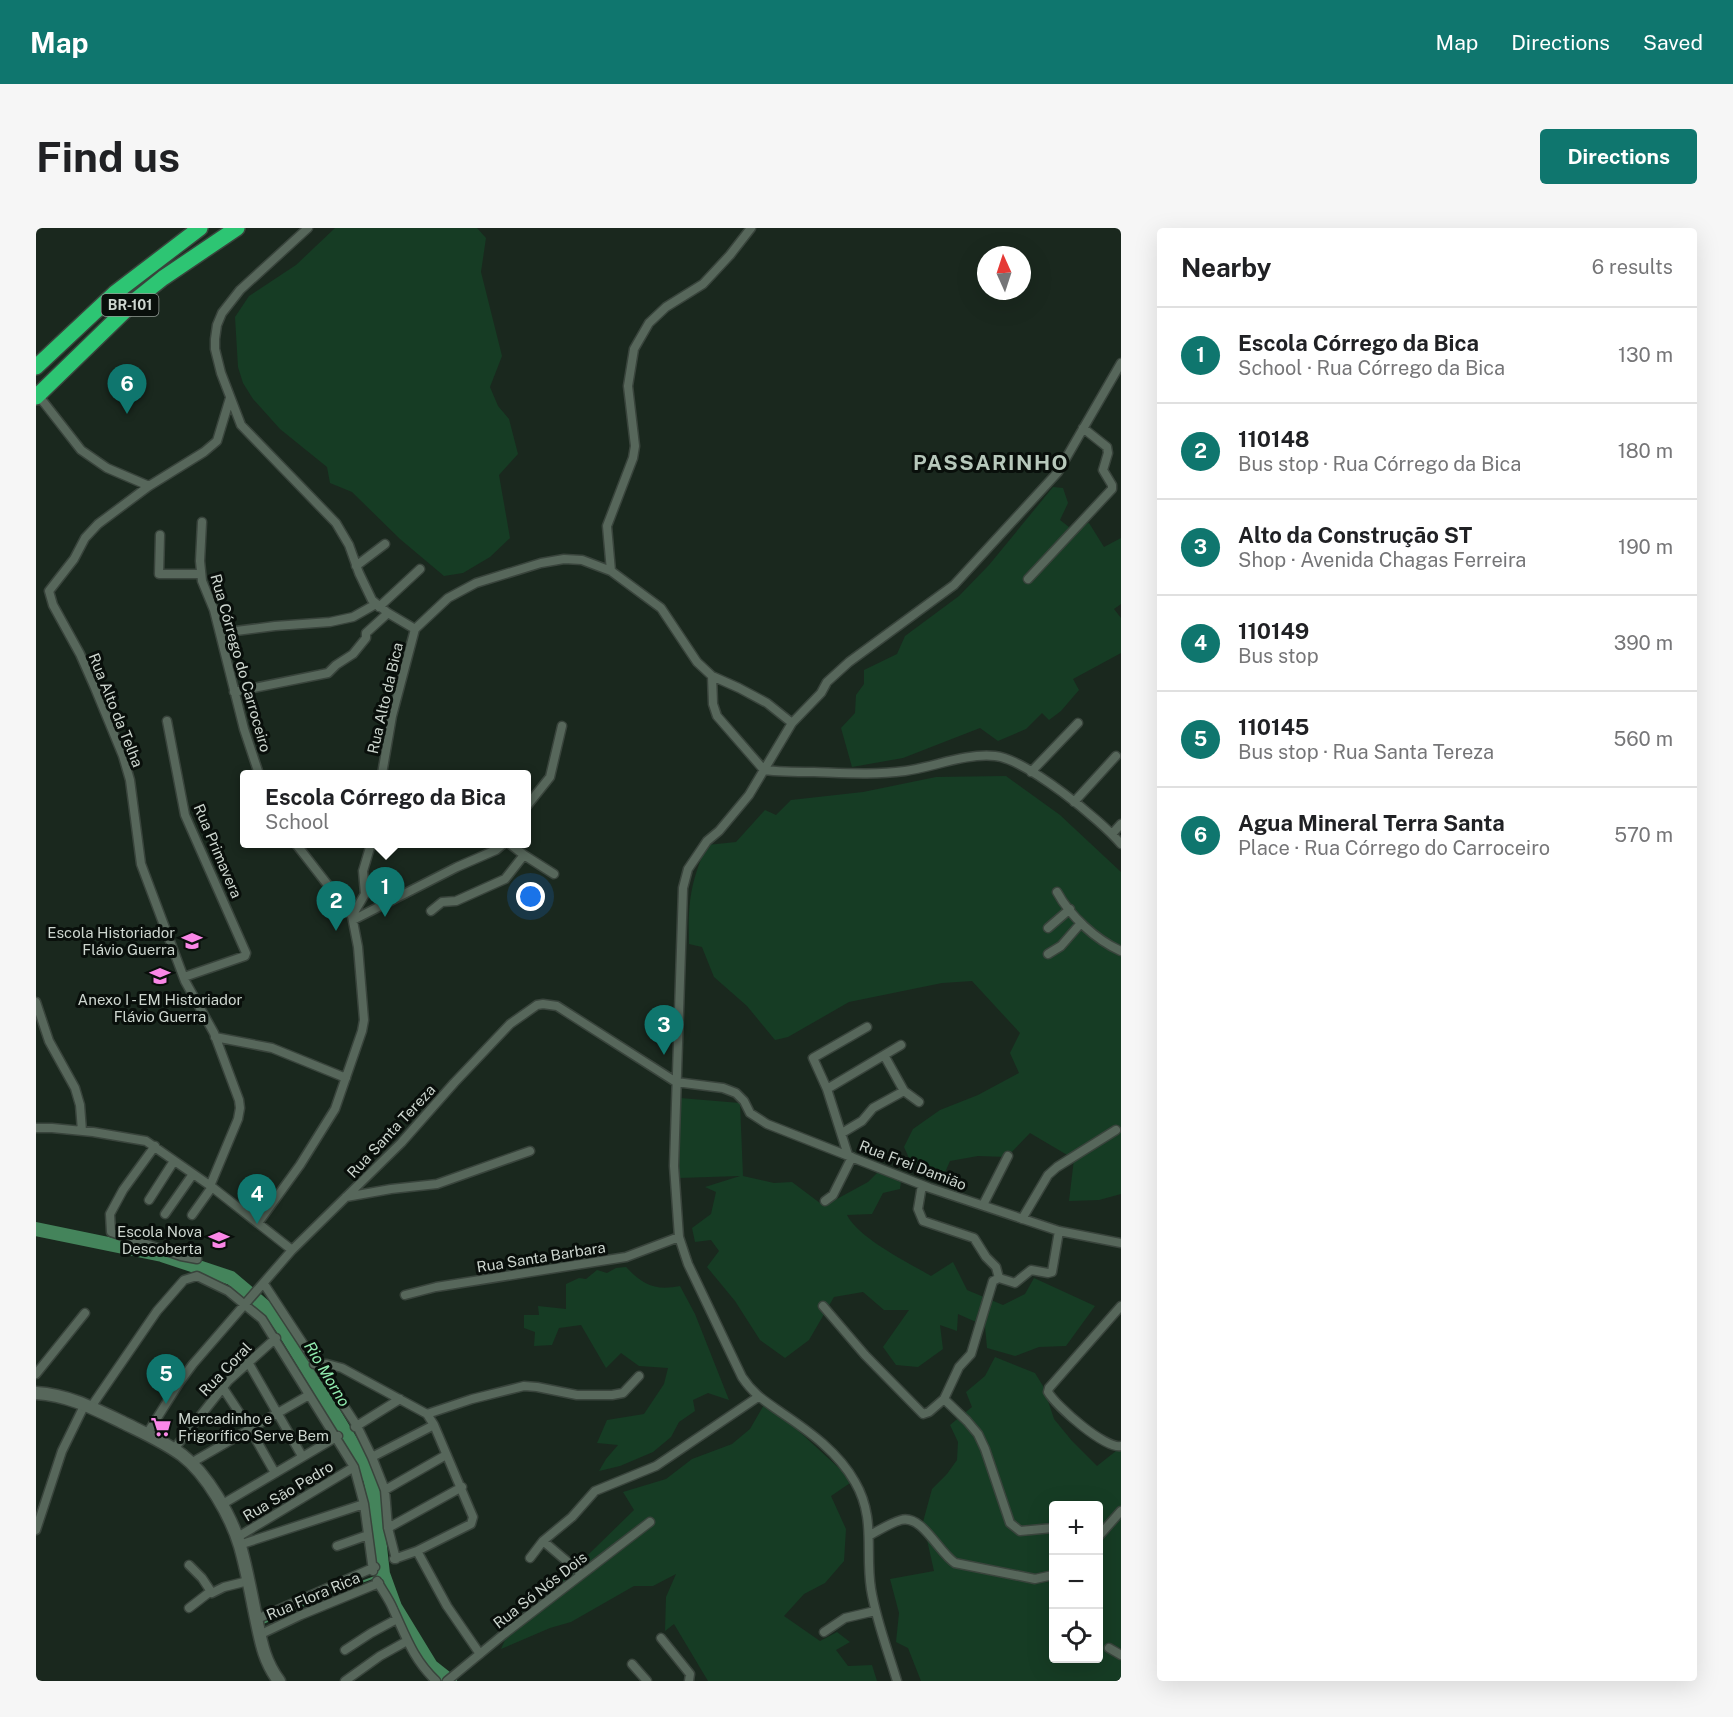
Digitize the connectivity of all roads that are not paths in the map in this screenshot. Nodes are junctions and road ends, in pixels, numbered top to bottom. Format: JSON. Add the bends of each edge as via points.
{"nodes":[{"id":1,"x":200,"y":228,"type":"edge"},
{"id":2,"x":237,"y":228,"type":"edge"},
{"id":3,"x":308,"y":228,"type":"edge"},
{"id":4,"x":751,"y":228,"type":"edge"},
{"id":5,"x":1121,"y":363,"type":"edge"},
{"id":6,"x":36,"y":367,"type":"edge"},
{"id":7,"x":37,"y":396,"type":"edge"},
{"id":8,"x":230,"y":398,"type":"junction"},
{"id":9,"x":1083,"y":428,"type":"junction"},
{"id":10,"x":149,"y":486,"type":"junction"},
{"id":11,"x":202,"y":522,"type":"dead end"},
{"id":12,"x":160,"y":535,"type":"dead end"},
{"id":13,"x":386,"y":544,"type":"dead end"},
{"id":14,"x":356,"y":566,"type":"junction"},
{"id":15,"x":420,"y":570,"type":"dead end"},
{"id":16,"x":611,"y":571,"type":"junction"},
{"id":17,"x":201,"y":574,"type":"junction"},
{"id":18,"x":1028,"y":579,"type":"dead end"},
{"id":19,"x":378,"y":605,"type":"junction"},
{"id":20,"x":388,"y":613,"type":"junction"},
{"id":21,"x":415,"y":629,"type":"junction"},
{"id":22,"x":220,"y":633,"type":"junction"},
{"id":23,"x":712,"y":676,"type":"junction"},
{"id":24,"x":234,"y":692,"type":"junction"},
{"id":25,"x":167,"y":721,"type":"dead end"},
{"id":26,"x":792,"y":723,"type":"junction"},
{"id":27,"x":1078,"y":723,"type":"dead end"},
{"id":28,"x":562,"y":726,"type":"dead end"},
{"id":29,"x":1116,"y":756,"type":"dead end"},
{"id":30,"x":258,"y":770,"type":"edge"},
{"id":31,"x":383,"y":770,"type":"edge"},
{"id":32,"x":764,"y":770,"type":"junction"},
{"id":33,"x":1031,"y":772,"type":"junction"},
{"id":34,"x":531,"y":801,"type":"edge"},
{"id":35,"x":1074,"y":802,"type":"junction"},
{"id":36,"x":1121,"y":824,"type":"edge"},
{"id":37,"x":1112,"y":834,"type":"junction"},
{"id":38,"x":1121,"y":844,"type":"edge"},
{"id":39,"x":300,"y":848,"type":"edge"},
{"id":40,"x":370,"y":848,"type":"edge"},
{"id":41,"x":498,"y":848,"type":"edge"},
{"id":42,"x":516,"y":848,"type":"edge"},
{"id":43,"x":524,"y":855,"type":"junction"},
{"id":44,"x":554,"y":874,"type":"dead end"},
{"id":45,"x":1057,"y":892,"type":"dead end"},
{"id":46,"x":1070,"y":909,"type":"junction"},
{"id":47,"x":431,"y":911,"type":"dead end"},
{"id":48,"x":352,"y":918,"type":"junction"},
{"id":49,"x":1081,"y":923,"type":"junction"},
{"id":50,"x":1048,"y":927,"type":"dead end"},
{"id":51,"x":1121,"y":951,"type":"edge"},
{"id":52,"x":1048,"y":954,"type":"dead end"},
{"id":53,"x":184,"y":977,"type":"junction"},
{"id":54,"x":36,"y":1002,"type":"edge"},
{"id":55,"x":867,"y":1027,"type":"dead end"},
{"id":56,"x":215,"y":1036,"type":"junction"},
{"id":57,"x":901,"y":1045,"type":"dead end"},
{"id":58,"x":884,"y":1055,"type":"junction"},
{"id":59,"x":346,"y":1078,"type":"junction"},
{"id":60,"x":676,"y":1082,"type":"junction"},
{"id":61,"x":711,"y":1088,"type":"joint"},
{"id":62,"x":827,"y":1089,"type":"junction"},
{"id":63,"x":904,"y":1091,"type":"junction"},
{"id":64,"x":919,"y":1102,"type":"dead end"},
{"id":65,"x":36,"y":1128,"type":"edge"},
{"id":66,"x":1116,"y":1130,"type":"dead end"},
{"id":67,"x":82,"y":1131,"type":"junction"},
{"id":68,"x":842,"y":1133,"type":"junction"},
{"id":69,"x":155,"y":1146,"type":"junction"},
{"id":70,"x":530,"y":1151,"type":"dead end"},
{"id":71,"x":850,"y":1156,"type":"junction"},
{"id":72,"x":1008,"y":1156,"type":"dead end"},
{"id":73,"x":174,"y":1161,"type":"junction"},
{"id":74,"x":193,"y":1174,"type":"junction"},
{"id":75,"x":922,"y":1185,"type":"junction"},
{"id":76,"x":211,"y":1187,"type":"junction"},
{"id":77,"x":346,"y":1197,"type":"junction"},
{"id":78,"x":149,"y":1200,"type":"dead end"},
{"id":79,"x":825,"y":1201,"type":"dead end"},
{"id":80,"x":983,"y":1205,"type":"junction"},
{"id":81,"x":165,"y":1214,"type":"dead end"},
{"id":82,"x":192,"y":1215,"type":"dead end"},
{"id":83,"x":1022,"y":1219,"type":"junction"},
{"id":84,"x":258,"y":1223,"type":"junction"},
{"id":85,"x":1059,"y":1231,"type":"junction"},
{"id":86,"x":679,"y":1236,"type":"junction"},
{"id":87,"x":1120,"y":1240,"type":"edge"},
{"id":88,"x":292,"y":1250,"type":"junction"},
{"id":89,"x":197,"y":1259,"type":"dead end"},
{"id":90,"x":999,"y":1278,"type":"junction"},
{"id":91,"x":263,"y":1285,"type":"junction"},
{"id":92,"x":405,"y":1295,"type":"dead end"},
{"id":93,"x":248,"y":1303,"type":"junction"},
{"id":94,"x":823,"y":1306,"type":"dead end"},
{"id":95,"x":1121,"y":1306,"type":"edge"},
{"id":96,"x":85,"y":1313,"type":"dead end"},
{"id":97,"x":276,"y":1338,"type":"junction"},
{"id":98,"x":36,"y":1357,"type":"edge"},
{"id":99,"x":47,"y":1360,"type":"junction"},
{"id":100,"x":248,"y":1362,"type":"junction"},
{"id":101,"x":314,"y":1364,"type":"junction"},
{"id":102,"x":36,"y":1374,"type":"edge"},
{"id":103,"x":639,"y":1376,"type":"dead end"},
{"id":104,"x":223,"y":1388,"type":"junction"},
{"id":105,"x":36,"y":1393,"type":"edge"},
{"id":106,"x":309,"y":1395,"type":"junction"},
{"id":107,"x":758,"y":1397,"type":"junction"},
{"id":108,"x":400,"y":1399,"type":"junction"},
{"id":109,"x":944,"y":1399,"type":"junction"},
{"id":110,"x":88,"y":1405,"type":"junction"},
{"id":111,"x":276,"y":1413,"type":"junction"},
{"id":112,"x":427,"y":1414,"type":"junction"},
{"id":113,"x":434,"y":1425,"type":"junction"},
{"id":114,"x":356,"y":1426,"type":"junction"},
{"id":115,"x":250,"y":1428,"type":"junction"},
{"id":116,"x":147,"y":1434,"type":"junction"},
{"id":117,"x":337,"y":1437,"type":"junction"},
{"id":118,"x":1121,"y":1446,"type":"edge"},
{"id":119,"x":174,"y":1449,"type":"junction"},
{"id":120,"x":446,"y":1455,"type":"junction"},
{"id":121,"x":302,"y":1456,"type":"junction"},
{"id":122,"x":372,"y":1457,"type":"junction"},
{"id":123,"x":191,"y":1463,"type":"junction"},
{"id":124,"x":354,"y":1467,"type":"junction"},
{"id":125,"x":275,"y":1473,"type":"junction"},
{"id":126,"x":462,"y":1487,"type":"junction"},
{"id":127,"x":385,"y":1490,"type":"junction"},
{"id":128,"x":364,"y":1504,"type":"junction"},
{"id":129,"x":222,"y":1505,"type":"junction"},
{"id":130,"x":1121,"y":1511,"type":"edge"},
{"id":131,"x":650,"y":1522,"type":"dead end"},
{"id":132,"x":1110,"y":1523,"type":"junction"},
{"id":133,"x":1103,"y":1524,"type":"edge"},
{"id":134,"x":388,"y":1528,"type":"junction"},
{"id":135,"x":1049,"y":1529,"type":"edge"},
{"id":136,"x":36,"y":1530,"type":"edge"},
{"id":137,"x":1103,"y":1531,"type":"edge"},
{"id":138,"x":368,"y":1535,"type":"junction"},
{"id":139,"x":870,"y":1535,"type":"junction"},
{"id":140,"x":238,"y":1541,"type":"junction"},
{"id":141,"x":543,"y":1541,"type":"junction"},
{"id":142,"x":337,"y":1546,"type":"dead end"},
{"id":143,"x":417,"y":1551,"type":"junction"},
{"id":144,"x":530,"y":1558,"type":"dead end"},
{"id":145,"x":189,"y":1565,"type":"dead end"},
{"id":146,"x":582,"y":1574,"type":"junction"},
{"id":147,"x":1049,"y":1576,"type":"edge"},
{"id":148,"x":248,"y":1581,"type":"junction"},
{"id":149,"x":211,"y":1591,"type":"junction"},
{"id":150,"x":189,"y":1608,"type":"dead end"},
{"id":151,"x":875,"y":1611,"type":"junction"},
{"id":152,"x":257,"y":1619,"type":"junction"},
{"id":153,"x":397,"y":1619,"type":"junction"},
{"id":154,"x":824,"y":1632,"type":"dead end"},
{"id":155,"x":259,"y":1635,"type":"junction"},
{"id":156,"x":661,"y":1638,"type":"dead end"},
{"id":157,"x":406,"y":1641,"type":"junction"},
{"id":158,"x":1109,"y":1648,"type":"dead end"},
{"id":159,"x":345,"y":1650,"type":"dead end"},
{"id":160,"x":480,"y":1654,"type":"junction"},
{"id":161,"x":1121,"y":1655,"type":"edge"},
{"id":162,"x":632,"y":1664,"type":"dead end"},
{"id":163,"x":449,"y":1679,"type":"edge"},
{"id":164,"x":279,"y":1681,"type":"edge"},
{"id":165,"x":345,"y":1681,"type":"edge"},
{"id":166,"x":436,"y":1681,"type":"edge"},
{"id":167,"x":647,"y":1681,"type":"edge"},
{"id":168,"x":689,"y":1681,"type":"edge"},
{"id":169,"x":897,"y":1681,"type":"edge"}],
"edges":[{"from":1,"to":6,"type":"highway","number":"BR-101","via":[[115,292]]},
{"from":2,"to":7,"type":"highway","number":"BR-101","via":[[138,298]]},
{"from":3,"to":8,"type":"street","via":[[240,290],[222,313],[215,350]]},
{"from":4,"to":16,"type":"street","via":[[703,284],[666,307],[649,323],[634,349],[628,386],[635,446],[607,526]]},
{"from":5,"to":9,"type":"street"},
{"from":7,"to":10,"type":"street","via":[[80,449],[107,468]]},
{"from":8,"to":10,"type":"street","via":[[217,441]]},
{"from":8,"to":14,"type":"street","via":[[246,432],[336,523]]},
{"from":9,"to":18,"type":"street","via":[[1107,447],[1103,470],[1112,489]]},
{"from":9,"to":26,"type":"street","via":[[1058,472],[954,585],[842,668]]},
{"from":10,"to":53,"type":"street","name":"Rua Alto da Telha","via":[[85,538],[74,559],[52,585],[49,597],[96,688],[123,756],[141,864]]},
{"from":11,"to":17,"type":"street","name":"Rua Córrego do Carroceiro"},
{"from":12,"to":17,"type":"street","via":[[159,574]]},
{"from":13,"to":14,"type":"street"},
{"from":14,"to":19,"type":"street"},
{"from":15,"to":19,"type":"street"},
{"from":16,"to":21,"type":"street","name":"Rua Alto da Bica","via":[[582,560],[564,559],[476,582],[459,591]]},
{"from":16,"to":23,"type":"street","name":"Rua Alto da Bica","via":[[661,608],[697,662]]},
{"from":17,"to":22,"type":"street","name":"Rua Córrego do Carroceiro"},
{"from":19,"to":20,"type":"street"},
{"from":19,"to":22,"type":"street","via":[[330,622]]},
{"from":20,"to":21,"type":"street"},
{"from":20,"to":24,"type":"street","via":[[366,633],[353,654],[328,674]]},
{"from":21,"to":31,"type":"street","name":"Rua Alto da Bica"},
{"from":22,"to":24,"type":"street","name":"Rua Córrego do Carroceiro"},
{"from":23,"to":26,"type":"street","via":[[767,703]]},
{"from":23,"to":32,"type":"street","via":[[717,716]]},
{"from":24,"to":30,"type":"street","name":"Rua Córrego do Carroceiro"},
{"from":25,"to":53,"type":"street","name":"Rua Primavera","via":[[185,815],[246,953]]},
{"from":26,"to":32,"type":"street"},
{"from":27,"to":33,"type":"street"},
{"from":28,"to":34,"type":"street","via":[[550,777]]},
{"from":29,"to":35,"type":"street"},
{"from":32,"to":33,"type":"street","via":[[878,774],[995,756]]},
{"from":32,"to":60,"type":"street","via":[[749,795],[707,841],[685,877]]},
{"from":33,"to":35,"type":"street"},
{"from":35,"to":37,"type":"street"},
{"from":36,"to":37,"type":"street"},
{"from":37,"to":38,"type":"street"},
{"from":39,"to":48,"type":"street"},
{"from":40,"to":48,"type":"street","via":[[363,871],[365,894]]},
{"from":41,"to":48,"type":"street"},
{"from":42,"to":43,"type":"street"},
{"from":43,"to":44,"type":"street"},
{"from":43,"to":47,"type":"street","via":[[505,879],[456,901],[442,902]]},
{"from":45,"to":46,"type":"street"},
{"from":46,"to":49,"type":"street"},
{"from":46,"to":50,"type":"street"},
{"from":48,"to":59,"type":"street","via":[[364,1020]]},
{"from":49,"to":51,"type":"street"},
{"from":49,"to":52,"type":"street","via":[[1062,946]]},
{"from":53,"to":56,"type":"street","name":"Rua Alto da Telha"},
{"from":54,"to":67,"type":"street","via":[[49,1041],[75,1088]]},
{"from":55,"to":62,"type":"street","via":[[813,1058]]},
{"from":56,"to":59,"type":"street","via":[[272,1048]]},
{"from":56,"to":76,"type":"street","name":"Rua Alto da Telha","via":[[240,1108]]},
{"from":57,"to":58,"type":"street"},
{"from":58,"to":62,"type":"street"},
{"from":58,"to":63,"type":"street"},
{"from":59,"to":84,"type":"street","via":[[335,1109]]},
{"from":60,"to":61,"type":"street","name":"Rua Santa Tereza"},
{"from":60,"to":77,"type":"street","name":"Rua Santa Tereza","via":[[557,1006],[537,1005],[510,1024]]},
{"from":60,"to":86,"type":"street","via":[[674,1166]]},
{"from":61,"to":71,"type":"street","name":"Rua Frei Damião","via":[[736,1093],[750,1113],[767,1124]]},
{"from":62,"to":68,"type":"street"},
{"from":63,"to":64,"type":"street"},
{"from":63,"to":68,"type":"street","via":[[873,1108],[862,1121]]},
{"from":65,"to":67,"type":"street"},
{"from":66,"to":83,"type":"street","via":[[1048,1175]]},
{"from":67,"to":69,"type":"street","via":[[135,1138]]},
{"from":68,"to":71,"type":"street"},
{"from":69,"to":73,"type":"street"},
{"from":69,"to":89,"type":"street","via":[[110,1214],[111,1232]]},
{"from":70,"to":77,"type":"street","via":[[437,1184]]},
{"from":71,"to":75,"type":"street","name":"Rua Frei Damião"},
{"from":71,"to":79,"type":"street","via":[[832,1195]]},
{"from":72,"to":80,"type":"street"},
{"from":73,"to":74,"type":"street"},
{"from":73,"to":78,"type":"street"},
{"from":74,"to":76,"type":"street"},
{"from":74,"to":81,"type":"street"},
{"from":75,"to":80,"type":"street","name":"Rua Frei Damião"},
{"from":75,"to":90,"type":"street","via":[[918,1209],[923,1221],[974,1238],[996,1267]]},
{"from":76,"to":82,"type":"street","name":"Rua Alto da Telha"},
{"from":76,"to":84,"type":"street"},
{"from":77,"to":88,"type":"street","name":"Rua Santa Tereza"},
{"from":80,"to":83,"type":"street","name":"Rua Frei Damião"},
{"from":83,"to":85,"type":"street","name":"Rua Frei Damião"},
{"from":84,"to":88,"type":"street"},
{"from":85,"to":87,"type":"street","name":"Rua Frei Damião"},
{"from":85,"to":90,"type":"street","via":[[1052,1272],[1031,1270],[1015,1283]]},
{"from":86,"to":92,"type":"street","name":"Rua Santa Barbara","via":[[626,1257]]},
{"from":86,"to":107,"type":"street","via":[[688,1264],[742,1377]]},
{"from":88,"to":91,"type":"street","name":"Rua Santa Tereza"},
{"from":90,"to":109,"type":"street","via":[[993,1281],[971,1354],[959,1367]]},
{"from":91,"to":93,"type":"street","name":"Rua Santa Tereza"},
{"from":91,"to":101,"type":"street"},
{"from":93,"to":97,"type":"street"},
{"from":93,"to":110,"type":"street","via":[[202,1278],[192,1276],[184,1280]]},
{"from":93,"to":116,"type":"street","name":"Rua Santa Tereza","via":[[178,1383]]},
{"from":94,"to":109,"type":"street","via":[[923,1414]]},
{"from":95,"to":118,"type":"street","via":[[1048,1389],[1076,1422],[1113,1446]]},
{"from":96,"to":99,"type":"street"},
{"from":97,"to":100,"type":"street","name":"Rua Coral"},
{"from":97,"to":106,"type":"street"},
{"from":98,"to":99,"type":"street"},
{"from":99,"to":102,"type":"street"},
{"from":100,"to":104,"type":"street","name":"Rua Coral"},
{"from":100,"to":111,"type":"street"},
{"from":101,"to":108,"type":"street","via":[[342,1368]]},
{"from":101,"to":114,"type":"street"},
{"from":103,"to":112,"type":"street","via":[[623,1393],[612,1395],[577,1395],[524,1386]]},
{"from":104,"to":115,"type":"street"},
{"from":104,"to":119,"type":"street","name":"Rua Coral"},
{"from":105,"to":110,"type":"main road","via":[[63,1396]]},
{"from":106,"to":111,"type":"street"},
{"from":106,"to":117,"type":"street"},
{"from":107,"to":139,"type":"street","via":[[831,1451],[855,1481],[867,1508]]},
{"from":107,"to":141,"type":"street","via":[[656,1466],[595,1491]]},
{"from":108,"to":112,"type":"street"},
{"from":108,"to":114,"type":"street"},
{"from":109,"to":135,"type":"street","via":[[978,1434],[1010,1523],[1020,1531]]},
{"from":110,"to":116,"type":"main road"},
{"from":110,"to":136,"type":"street","via":[[62,1451]]},
{"from":111,"to":115,"type":"street"},
{"from":111,"to":121,"type":"street"},
{"from":112,"to":113,"type":"street"},
{"from":113,"to":120,"type":"street"},
{"from":113,"to":122,"type":"street"},
{"from":114,"to":122,"type":"street"},
{"from":115,"to":123,"type":"street"},
{"from":115,"to":125,"type":"street"},
{"from":116,"to":119,"type":"main road"},
{"from":117,"to":121,"type":"street"},
{"from":117,"to":124,"type":"street"},
{"from":119,"to":123,"type":"main road"},
{"from":120,"to":126,"type":"street"},
{"from":120,"to":127,"type":"street"},
{"from":121,"to":125,"type":"street"},
{"from":122,"to":127,"type":"street"},
{"from":123,"to":129,"type":"main road"},
{"from":124,"to":128,"type":"street"},
{"from":124,"to":140,"type":"street","name":"Rua São Pedro"},
{"from":125,"to":129,"type":"street"},
{"from":126,"to":134,"type":"street"},
{"from":126,"to":143,"type":"street","via":[[473,1516],[471,1524]]},
{"from":127,"to":134,"type":"street"},
{"from":128,"to":138,"type":"street"},
{"from":128,"to":140,"type":"street"},
{"from":129,"to":140,"type":"main road"},
{"from":130,"to":132,"type":"street"},
{"from":131,"to":146,"type":"street","name":"Rua Só Nós Dois"},
{"from":132,"to":133,"type":"street"},
{"from":132,"to":137,"type":"street"},
{"from":134,"to":143,"type":"street","via":[[395,1559]]},
{"from":138,"to":142,"type":"street"},
{"from":138,"to":152,"type":"street","via":[[374,1569]]},
{"from":139,"to":147,"type":"street","via":[[908,1519],[924,1529],[948,1559],[956,1563],[1035,1579]]},
{"from":139,"to":151,"type":"street","via":[[869,1575]]},
{"from":140,"to":148,"type":"main road"},
{"from":141,"to":144,"type":"street"},
{"from":141,"to":146,"type":"street"},
{"from":143,"to":160,"type":"street","via":[[447,1606]]},
{"from":145,"to":149,"type":"street"},
{"from":146,"to":160,"type":"street","name":"Rua Só Nós Dois"},
{"from":148,"to":149,"type":"street"},
{"from":148,"to":152,"type":"main road"},
{"from":149,"to":150,"type":"street"},
{"from":151,"to":154,"type":"street","via":[[845,1618]]},
{"from":151,"to":169,"type":"street"},
{"from":152,"to":155,"type":"main road"},
{"from":153,"to":155,"type":"street","name":"Rua Flora Rica","via":[[378,1582]]},
{"from":153,"to":157,"type":"street"},
{"from":153,"to":159,"type":"street"},
{"from":155,"to":164,"type":"main road","via":[[268,1664]]},
{"from":156,"to":168,"type":"street","via":[[690,1674]]},
{"from":157,"to":165,"type":"street"},
{"from":157,"to":166,"type":"street"},
{"from":158,"to":161,"type":"street"},
{"from":160,"to":163,"type":"street","name":"Rua Só Nós Dois"},
{"from":162,"to":167,"type":"street"}]}
